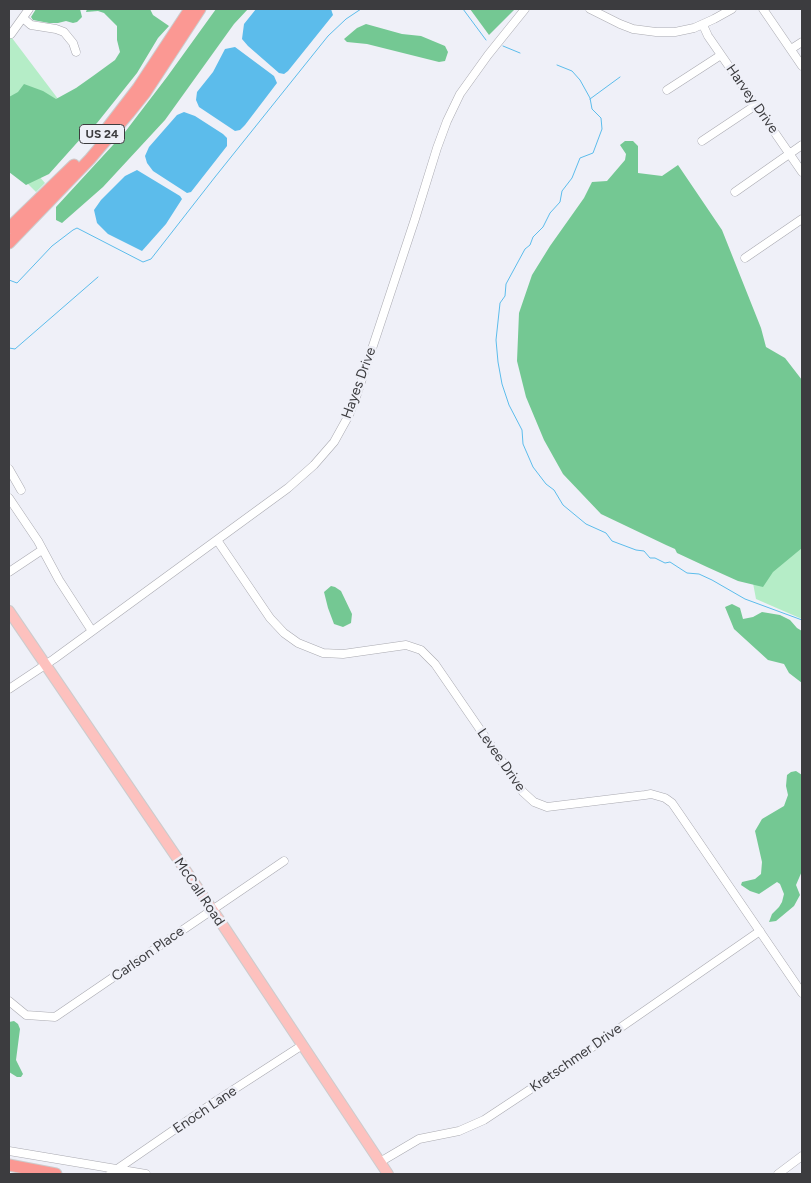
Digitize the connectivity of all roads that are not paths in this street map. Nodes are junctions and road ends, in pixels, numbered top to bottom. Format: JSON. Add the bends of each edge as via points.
{"nodes":[{"id":1,"x":30,"y":9,"type":"edge"},
{"id":2,"x":190,"y":9,"type":"edge"},
{"id":3,"x":200,"y":9,"type":"edge"},
{"id":4,"x":525,"y":9,"type":"edge"},
{"id":5,"x":590,"y":9,"type":"edge"},
{"id":6,"x":732,"y":9,"type":"edge"},
{"id":7,"x":764,"y":9,"type":"edge"},
{"id":8,"x":605,"y":12,"type":"edge"},
{"id":9,"x":23,"y":18,"type":"junction"},
{"id":10,"x":703,"y":25,"type":"junction"},
{"id":11,"x":12,"y":34,"type":"dead end"},
{"id":12,"x":802,"y":42,"type":"edge"},
{"id":13,"x":791,"y":50,"type":"junction"},
{"id":14,"x":76,"y":52,"type":"dead end"},
{"id":15,"x":721,"y":54,"type":"junction"},
{"id":16,"x":802,"y":66,"type":"edge"},
{"id":17,"x":667,"y":90,"type":"dead end"},
{"id":18,"x":756,"y":105,"type":"junction"},
{"id":19,"x":702,"y":141,"type":"dead end"},
{"id":20,"x":802,"y":145,"type":"edge"},
{"id":21,"x":789,"y":153,"type":"junction"},
{"id":22,"x":802,"y":172,"type":"edge"},
{"id":23,"x":735,"y":192,"type":"dead end"},
{"id":24,"x":802,"y":219,"type":"edge"},
{"id":25,"x":9,"y":228,"type":"edge"},
{"id":26,"x":9,"y":243,"type":"edge"},
{"id":27,"x":745,"y":258,"type":"dead end"},
{"id":28,"x":9,"y":469,"type":"edge"},
{"id":29,"x":21,"y":490,"type":"dead end"},
{"id":30,"x":9,"y":498,"type":"edge"},
{"id":31,"x":217,"y":540,"type":"junction"},
{"id":32,"x":42,"y":550,"type":"junction"},
{"id":33,"x":9,"y":572,"type":"edge"},
{"id":34,"x":9,"y":611,"type":"edge"},
{"id":35,"x":92,"y":631,"type":"junction"},
{"id":36,"x":45,"y":665,"type":"junction"},
{"id":37,"x":9,"y":690,"type":"edge"},
{"id":38,"x":284,"y":861,"type":"dead end"},
{"id":39,"x":211,"y":910,"type":"junction"},
{"id":40,"x":760,"y":931,"type":"junction"},
{"id":41,"x":802,"y":993,"type":"edge"},
{"id":42,"x":9,"y":1001,"type":"edge"},
{"id":43,"x":301,"y":1046,"type":"junction"},
{"id":44,"x":9,"y":1151,"type":"edge"},
{"id":45,"x":802,"y":1156,"type":"edge"},
{"id":46,"x":380,"y":1162,"type":"junction"},
{"id":47,"x":9,"y":1165,"type":"edge"},
{"id":48,"x":118,"y":1169,"type":"junction"},
{"id":49,"x":56,"y":1174,"type":"edge"},
{"id":50,"x":110,"y":1174,"type":"edge"},
{"id":51,"x":146,"y":1174,"type":"edge"},
{"id":52,"x":388,"y":1174,"type":"edge"},
{"id":53,"x":778,"y":1174,"type":"edge"}],
"edges":[{"from":1,"to":9,"type":"street"},
{"from":2,"to":25,"type":"highway","number":"US 24","via":[[138,88],[100,137]]},
{"from":3,"to":26,"type":"highway","number":"US 24","via":[[129,113],[90,159]]},
{"from":4,"to":31,"type":"street","name":"Hayes Drive","via":[[488,54],[447,121],[355,400],[334,442],[314,466],[288,488]]},
{"from":5,"to":8,"type":"street"},
{"from":6,"to":10,"type":"street"},
{"from":7,"to":13,"type":"street"},
{"from":8,"to":10,"type":"street","via":[[633,29],[675,32]]},
{"from":9,"to":11,"type":"street"},
{"from":9,"to":14,"type":"street","via":[[31,25],[64,32]]},
{"from":10,"to":15,"type":"street","name":"Harvey Drive"},
{"from":12,"to":13,"type":"street"},
{"from":13,"to":16,"type":"street"},
{"from":15,"to":17,"type":"street"},
{"from":15,"to":18,"type":"street","name":"Harvey Drive"},
{"from":18,"to":19,"type":"street"},
{"from":18,"to":21,"type":"street","name":"Harvey Drive"},
{"from":20,"to":21,"type":"street"},
{"from":21,"to":22,"type":"street","name":"Harvey Drive"},
{"from":21,"to":23,"type":"street"},
{"from":24,"to":27,"type":"street"},
{"from":28,"to":29,"type":"street"},
{"from":30,"to":32,"type":"street"},
{"from":31,"to":35,"type":"street","name":"Hayes Drive"},
{"from":31,"to":40,"type":"street","name":"Levee Drive","via":[[270,618],[298,643],[323,653],[343,654],[406,645],[422,650],[523,792],[534,802],[547,806],[651,794],[665,798],[681,816]]},
{"from":32,"to":33,"type":"street"},
{"from":32,"to":35,"type":"street"},
{"from":34,"to":36,"type":"main road","name":"McCall Road"},
{"from":35,"to":36,"type":"street","name":"Hayes Drive"},
{"from":36,"to":37,"type":"street","name":"Hayes Drive"},
{"from":36,"to":39,"type":"main road","name":"McCall Road"},
{"from":38,"to":39,"type":"street","name":"Carlson Place"},
{"from":39,"to":42,"type":"street","name":"Carlson Place","via":[[55,1017],[26,1016]]},
{"from":39,"to":43,"type":"main road","name":"McCall Road"},
{"from":40,"to":41,"type":"street","name":"Levee Drive"},
{"from":40,"to":46,"type":"street","name":"Kretschmer Drive","via":[[484,1120],[459,1131],[419,1139]]},
{"from":43,"to":46,"type":"main road","name":"McCall Road"},
{"from":43,"to":48,"type":"street","name":"Enoch Lane"},
{"from":44,"to":48,"type":"street"},
{"from":45,"to":53,"type":"street"},
{"from":46,"to":52,"type":"main road","name":"McCall Road"},
{"from":47,"to":49,"type":"highway"},
{"from":48,"to":50,"type":"street","name":"Enoch Lane"},
{"from":48,"to":51,"type":"street"}]}
